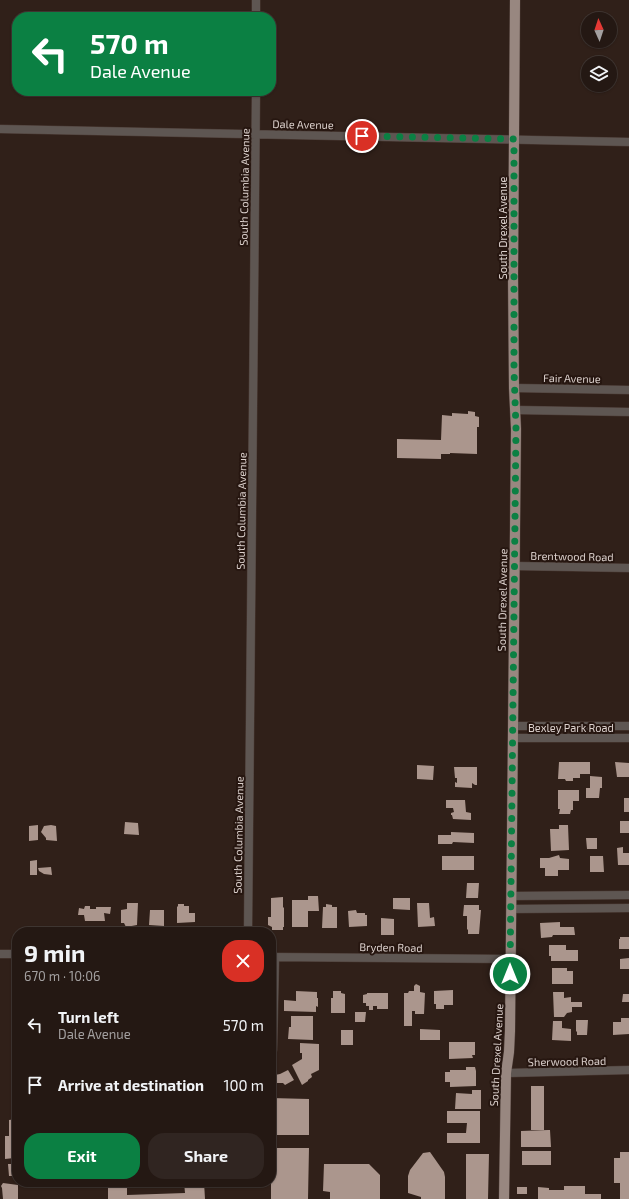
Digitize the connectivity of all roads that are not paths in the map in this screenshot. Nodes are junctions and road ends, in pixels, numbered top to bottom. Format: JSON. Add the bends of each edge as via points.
{"nodes":[{"id":1,"x":256,"y":0,"type":"edge"},
{"id":2,"x":515,"y":0,"type":"edge"},
{"id":3,"x":256,"y":12,"type":"edge"},
{"id":4,"x":256,"y":96,"type":"edge"},
{"id":5,"x":0,"y":129,"type":"edge"},
{"id":6,"x":255,"y":134,"type":"junction"},
{"id":7,"x":514,"y":139,"type":"junction"},
{"id":8,"x":629,"y":142,"type":"edge"},
{"id":9,"x":514,"y":388,"type":"junction"},
{"id":10,"x":629,"y":390,"type":"edge"},
{"id":11,"x":516,"y":410,"type":"junction"},
{"id":12,"x":629,"y":412,"type":"edge"},
{"id":13,"x":515,"y":566,"type":"junction"},
{"id":14,"x":629,"y":568,"type":"edge"},
{"id":15,"x":513,"y":726,"type":"junction"},
{"id":16,"x":629,"y":726,"type":"edge"},
{"id":17,"x":513,"y":738,"type":"junction"},
{"id":18,"x":629,"y":738,"type":"edge"},
{"id":19,"x":629,"y":895,"type":"edge"},
{"id":20,"x":511,"y":896,"type":"junction"},
{"id":21,"x":629,"y":908,"type":"edge"},
{"id":22,"x":511,"y":909,"type":"junction"},
{"id":23,"x":248,"y":927,"type":"edge"},
{"id":24,"x":0,"y":954,"type":"edge"},
{"id":25,"x":12,"y":954,"type":"edge"},
{"id":26,"x":276,"y":957,"type":"edge"},
{"id":27,"x":510,"y":959,"type":"junction"},
{"id":28,"x":629,"y":1070,"type":"edge"},
{"id":29,"x":506,"y":1073,"type":"junction"},
{"id":30,"x":504,"y":1199,"type":"edge"}],
"edges":[{"from":1,"to":3,"type":"street"},
{"from":2,"to":7,"type":"main road","name":"South Drexel Avenue"},
{"from":4,"to":6,"type":"street","name":"South Columbia Avenue"},
{"from":5,"to":6,"type":"street","name":"Dale Avenue"},
{"from":6,"to":7,"type":"street","name":"Dale Avenue"},
{"from":6,"to":23,"type":"street","name":"South Columbia Avenue"},
{"from":7,"to":8,"type":"street","name":"Dale Avenue"},
{"from":7,"to":9,"type":"main road","name":"South Drexel Avenue"},
{"from":9,"to":10,"type":"street","name":"Fair Avenue"},
{"from":9,"to":11,"type":"main road","name":"South Drexel Avenue"},
{"from":11,"to":12,"type":"street"},
{"from":11,"to":13,"type":"main road","name":"South Drexel Avenue"},
{"from":13,"to":14,"type":"street","name":"Brentwood Road"},
{"from":13,"to":15,"type":"main road","name":"South Drexel Avenue"},
{"from":15,"to":16,"type":"street","name":"Bexley Park Road"},
{"from":15,"to":17,"type":"main road","name":"South Drexel Avenue"},
{"from":17,"to":18,"type":"street","name":"Bexley Park Road"},
{"from":17,"to":20,"type":"main road","name":"South Drexel Avenue"},
{"from":19,"to":20,"type":"street"},
{"from":20,"to":22,"type":"main road","name":"South Drexel Avenue"},
{"from":21,"to":22,"type":"street"},
{"from":22,"to":27,"type":"main road","name":"South Drexel Avenue"},
{"from":24,"to":25,"type":"street"},
{"from":26,"to":27,"type":"street","name":"Bryden Road"},
{"from":27,"to":29,"type":"main road","name":"South Drexel Avenue","via":[[510,1031]]},
{"from":28,"to":29,"type":"street","name":"Sherwood Road"},
{"from":29,"to":30,"type":"main road","name":"South Drexel Avenue"}]}
